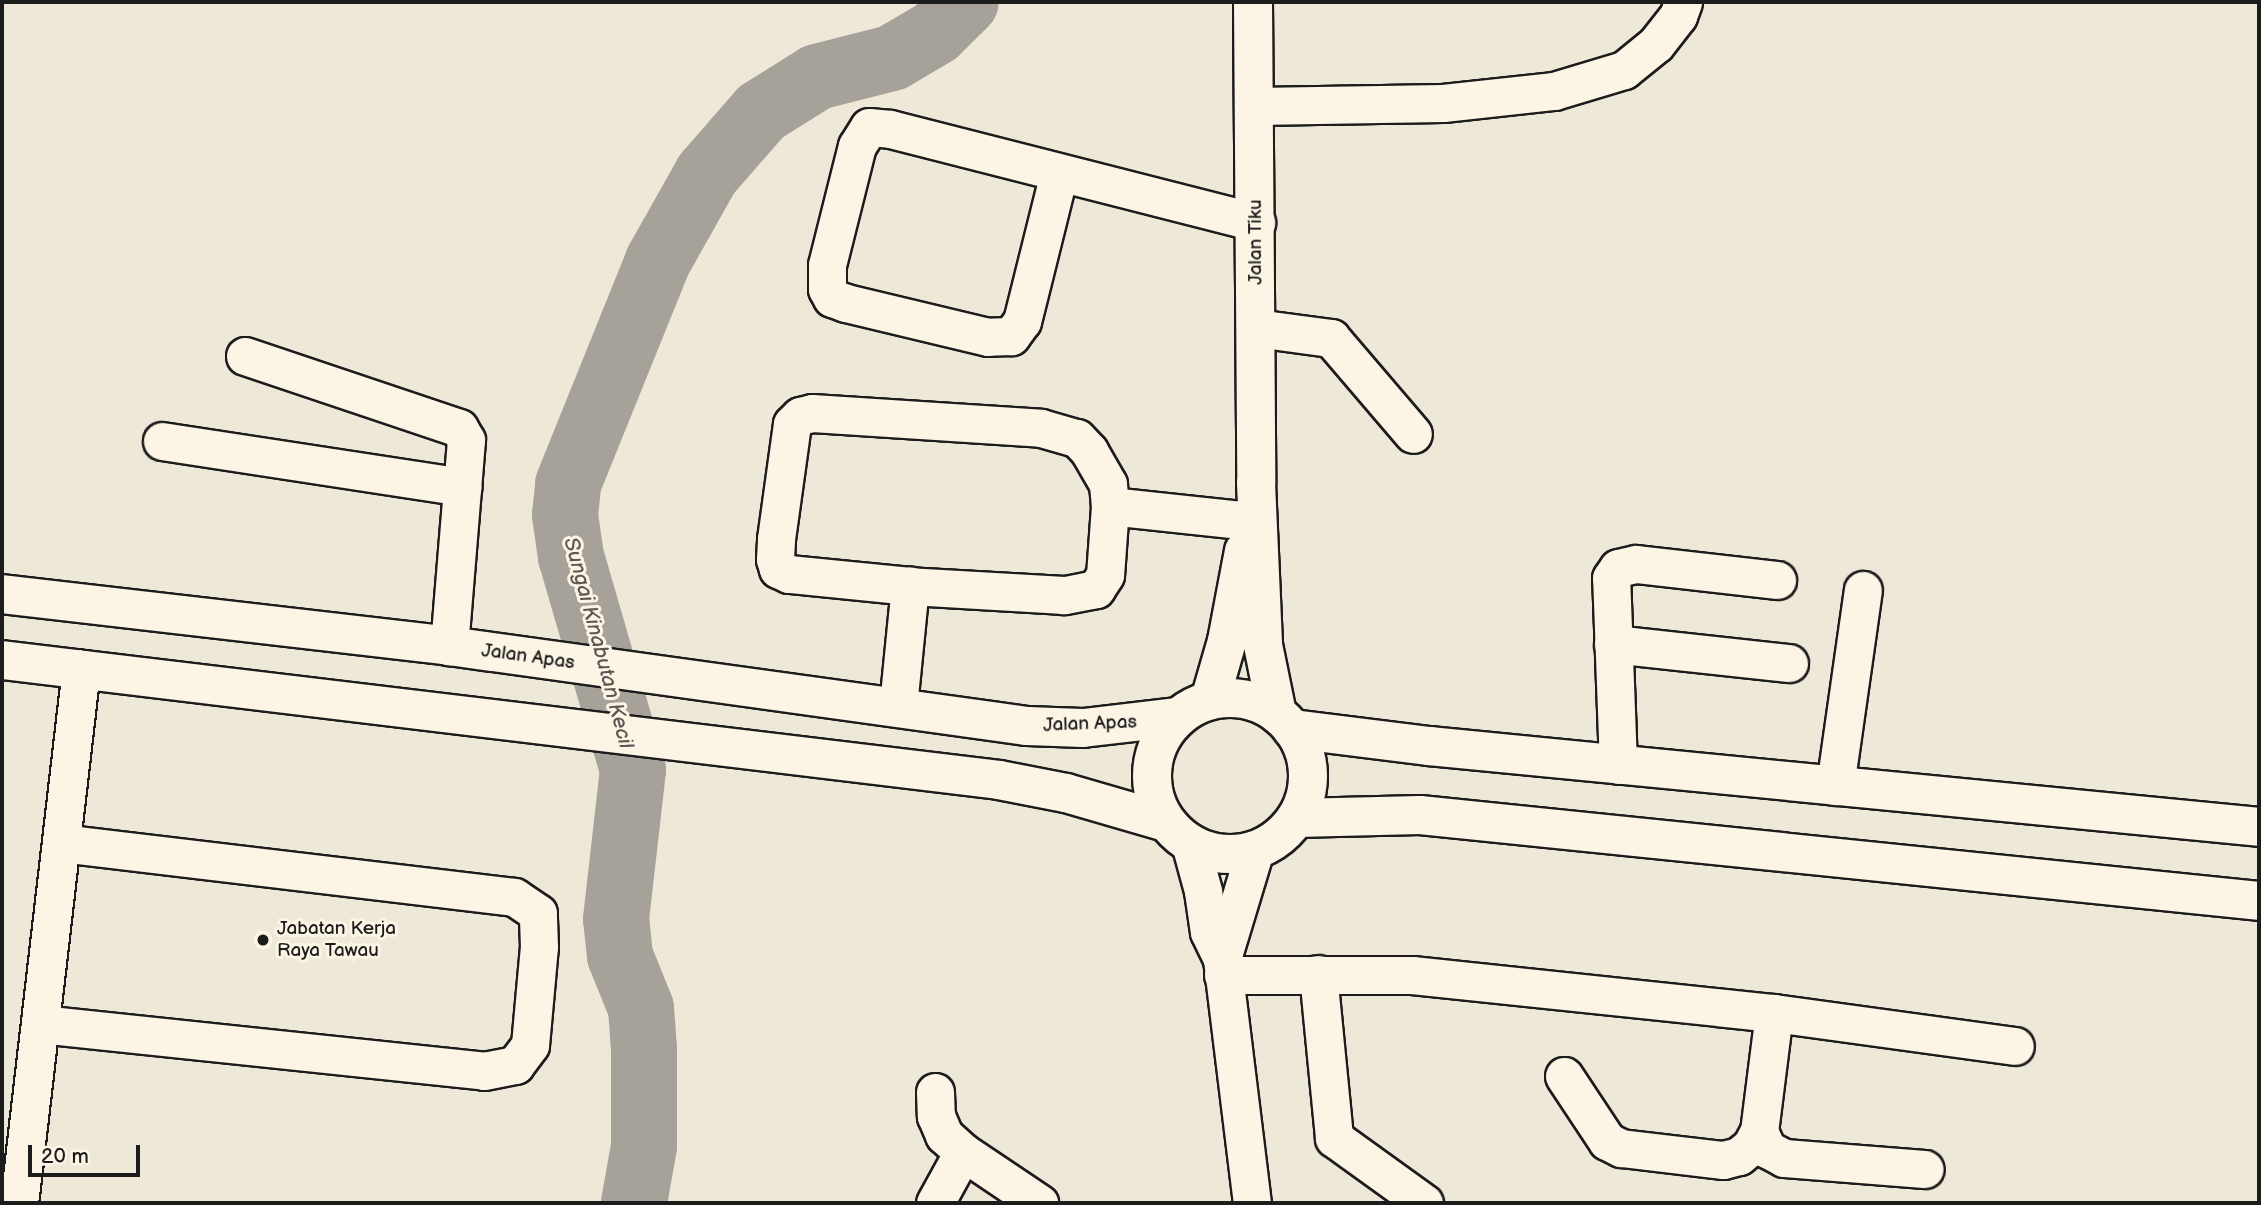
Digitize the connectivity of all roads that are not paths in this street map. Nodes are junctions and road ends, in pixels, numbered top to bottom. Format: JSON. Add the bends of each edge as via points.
{"nodes":[{"id":1,"x":1253,"y":2,"type":"edge"},
{"id":2,"x":1683,"y":2,"type":"edge"},
{"id":3,"x":1255,"y":106,"type":"junction"},
{"id":4,"x":1059,"y":173,"type":"junction"},
{"id":5,"x":1256,"y":222,"type":"junction"},
{"id":6,"x":1256,"y":328,"type":"junction"},
{"id":7,"x":245,"y":356,"type":"dead end"},
{"id":8,"x":1413,"y":434,"type":"dead end"},
{"id":9,"x":162,"y":441,"type":"dead end"},
{"id":10,"x":1256,"y":483,"type":"junction"},
{"id":11,"x":462,"y":487,"type":"junction"},
{"id":12,"x":1110,"y":506,"type":"junction"},
{"id":13,"x":1250,"y":521,"type":"junction"},
{"id":14,"x":1777,"y":580,"type":"dead end"},
{"id":15,"x":910,"y":586,"type":"junction"},
{"id":16,"x":1863,"y":590,"type":"dead end"},
{"id":17,"x":2,"y":594,"type":"edge"},
{"id":18,"x":1613,"y":644,"type":"junction"},
{"id":19,"x":449,"y":646,"type":"junction"},
{"id":20,"x":2,"y":660,"type":"edge"},
{"id":21,"x":1789,"y":663,"type":"dead end"},
{"id":22,"x":81,"y":669,"type":"junction"},
{"id":23,"x":898,"y":706,"type":"junction"},
{"id":24,"x":1194,"y":708,"type":"junction"},
{"id":25,"x":1285,"y":721,"type":"junction"},
{"id":26,"x":1618,"y":765,"type":"junction"},
{"id":27,"x":1836,"y":786,"type":"junction"},
{"id":28,"x":1296,"y":818,"type":"junction"},
{"id":29,"x":2259,"y":827,"type":"edge"},
{"id":30,"x":1178,"y":833,"type":"junction"},
{"id":31,"x":61,"y":843,"type":"junction"},
{"id":32,"x":1255,"y":850,"type":"junction"},
{"id":33,"x":2259,"y":901,"type":"edge"},
{"id":34,"x":1223,"y":967,"type":"junction"},
{"id":35,"x":1318,"y":974,"type":"junction"},
{"id":36,"x":1774,"y":1013,"type":"junction"},
{"id":37,"x":40,"y":1024,"type":"junction"},
{"id":38,"x":2015,"y":1046,"type":"dead end"},
{"id":39,"x":1564,"y":1076,"type":"dead end"},
{"id":40,"x":935,"y":1092,"type":"dead end"},
{"id":41,"x":1759,"y":1131,"type":"junction"},
{"id":42,"x":963,"y":1152,"type":"junction"},
{"id":43,"x":1925,"y":1169,"type":"dead end"},
{"id":44,"x":1253,"y":1202,"type":"edge"},
{"id":45,"x":19,"y":1203,"type":"edge"},
{"id":46,"x":935,"y":1203,"type":"edge"},
{"id":47,"x":1039,"y":1203,"type":"edge"},
{"id":48,"x":1424,"y":1203,"type":"edge"}],
"edges":[{"from":1,"to":3,"type":"main road","name":"Jalan Tiku"},
{"from":2,"to":3,"type":"street","via":[[1656,44],[1624,70],[1554,91],[1443,103]]},
{"from":3,"to":5,"type":"main road","name":"Jalan Tiku"},
{"from":4,"to":4,"type":"street","via":[[870,127],[857,146],[827,265],[827,289],[832,298],[846,303],[988,337],[1011,336],[1022,321]]},
{"from":4,"to":5,"type":"street"},
{"from":5,"to":6,"type":"main road","name":"Jalan Tiku"},
{"from":6,"to":8,"type":"street","via":[[1331,338]]},
{"from":6,"to":10,"type":"main road","name":"Jalan Tiku"},
{"from":7,"to":11,"type":"street","via":[[459,428],[466,440]]},
{"from":9,"to":11,"type":"street"},
{"from":10,"to":13,"type":"main road","name":"Jalan Tiku"},
{"from":10,"to":25,"type":"main road","name":"Jalan Tiku","via":[[1263,645]]},
{"from":11,"to":19,"type":"street"},
{"from":12,"to":13,"type":"street"},
{"from":12,"to":15,"type":"street","via":[[1105,575],[1096,589],[1063,595]]},
{"from":12,"to":15,"type":"street","via":[[1108,484],[1089,451],[1077,439],[1061,433],[812,413],[800,416],[792,424],[776,539],[778,569],[789,574]]},
{"from":13,"to":24,"type":"main road","name":"Jalan Tiku","via":[[1227,641]]},
{"from":14,"to":18,"type":"street","via":[[1636,564],[1618,568],[1611,578]]},
{"from":15,"to":23,"type":"street"},
{"from":16,"to":27,"type":"street"},
{"from":17,"to":19,"type":"main road","name":"Jalan Apas"},
{"from":18,"to":21,"type":"street"},
{"from":18,"to":26,"type":"street"},
{"from":19,"to":23,"type":"main road","name":"Jalan Apas"},
{"from":20,"to":22,"type":"main road"},
{"from":22,"to":30,"type":"main road","via":[[999,780],[1066,793]]},
{"from":22,"to":31,"type":"street"},
{"from":23,"to":24,"type":"main road","name":"Jalan Apas","via":[[1027,726],[1083,729]]},
{"from":24,"to":25,"type":"main road","via":[[1233,698],[1256,702]]},
{"from":24,"to":30,"type":"main road","via":[[1163,735],[1151,779],[1156,802]]},
{"from":25,"to":26,"type":"main road"},
{"from":25,"to":28,"type":"main road","via":[[1304,750],[1308,773],[1306,796]]},
{"from":26,"to":27,"type":"main road"},
{"from":27,"to":29,"type":"main road"},
{"from":28,"to":32,"type":"main road","via":[[1271,843]]},
{"from":28,"to":33,"type":"main road","via":[[1420,815]]},
{"from":30,"to":32,"type":"main road","via":[[1210,851],[1233,854]]},
{"from":30,"to":34,"type":"street","via":[[1203,891],[1209,932]]},
{"from":31,"to":37,"type":"street"},
{"from":31,"to":37,"type":"street","via":[[514,897],[538,913],[530,1045],[515,1065],[484,1071]]},
{"from":32,"to":34,"type":"street"},
{"from":34,"to":35,"type":"street"},
{"from":34,"to":44,"type":"street"},
{"from":35,"to":36,"type":"street","via":[[1412,975]]},
{"from":35,"to":48,"type":"street","via":[[1334,1138]]},
{"from":36,"to":38,"type":"street"},
{"from":36,"to":41,"type":"street"},
{"from":37,"to":45,"type":"street"},
{"from":39,"to":41,"type":"street","via":[[1607,1141],[1621,1148],[1723,1160],[1739,1156]]},
{"from":40,"to":42,"type":"street","via":[[936,1116],[944,1135]]},
{"from":41,"to":43,"type":"street","via":[[1767,1149],[1784,1158]]},
{"from":42,"to":46,"type":"street"},
{"from":42,"to":47,"type":"street"}]}
